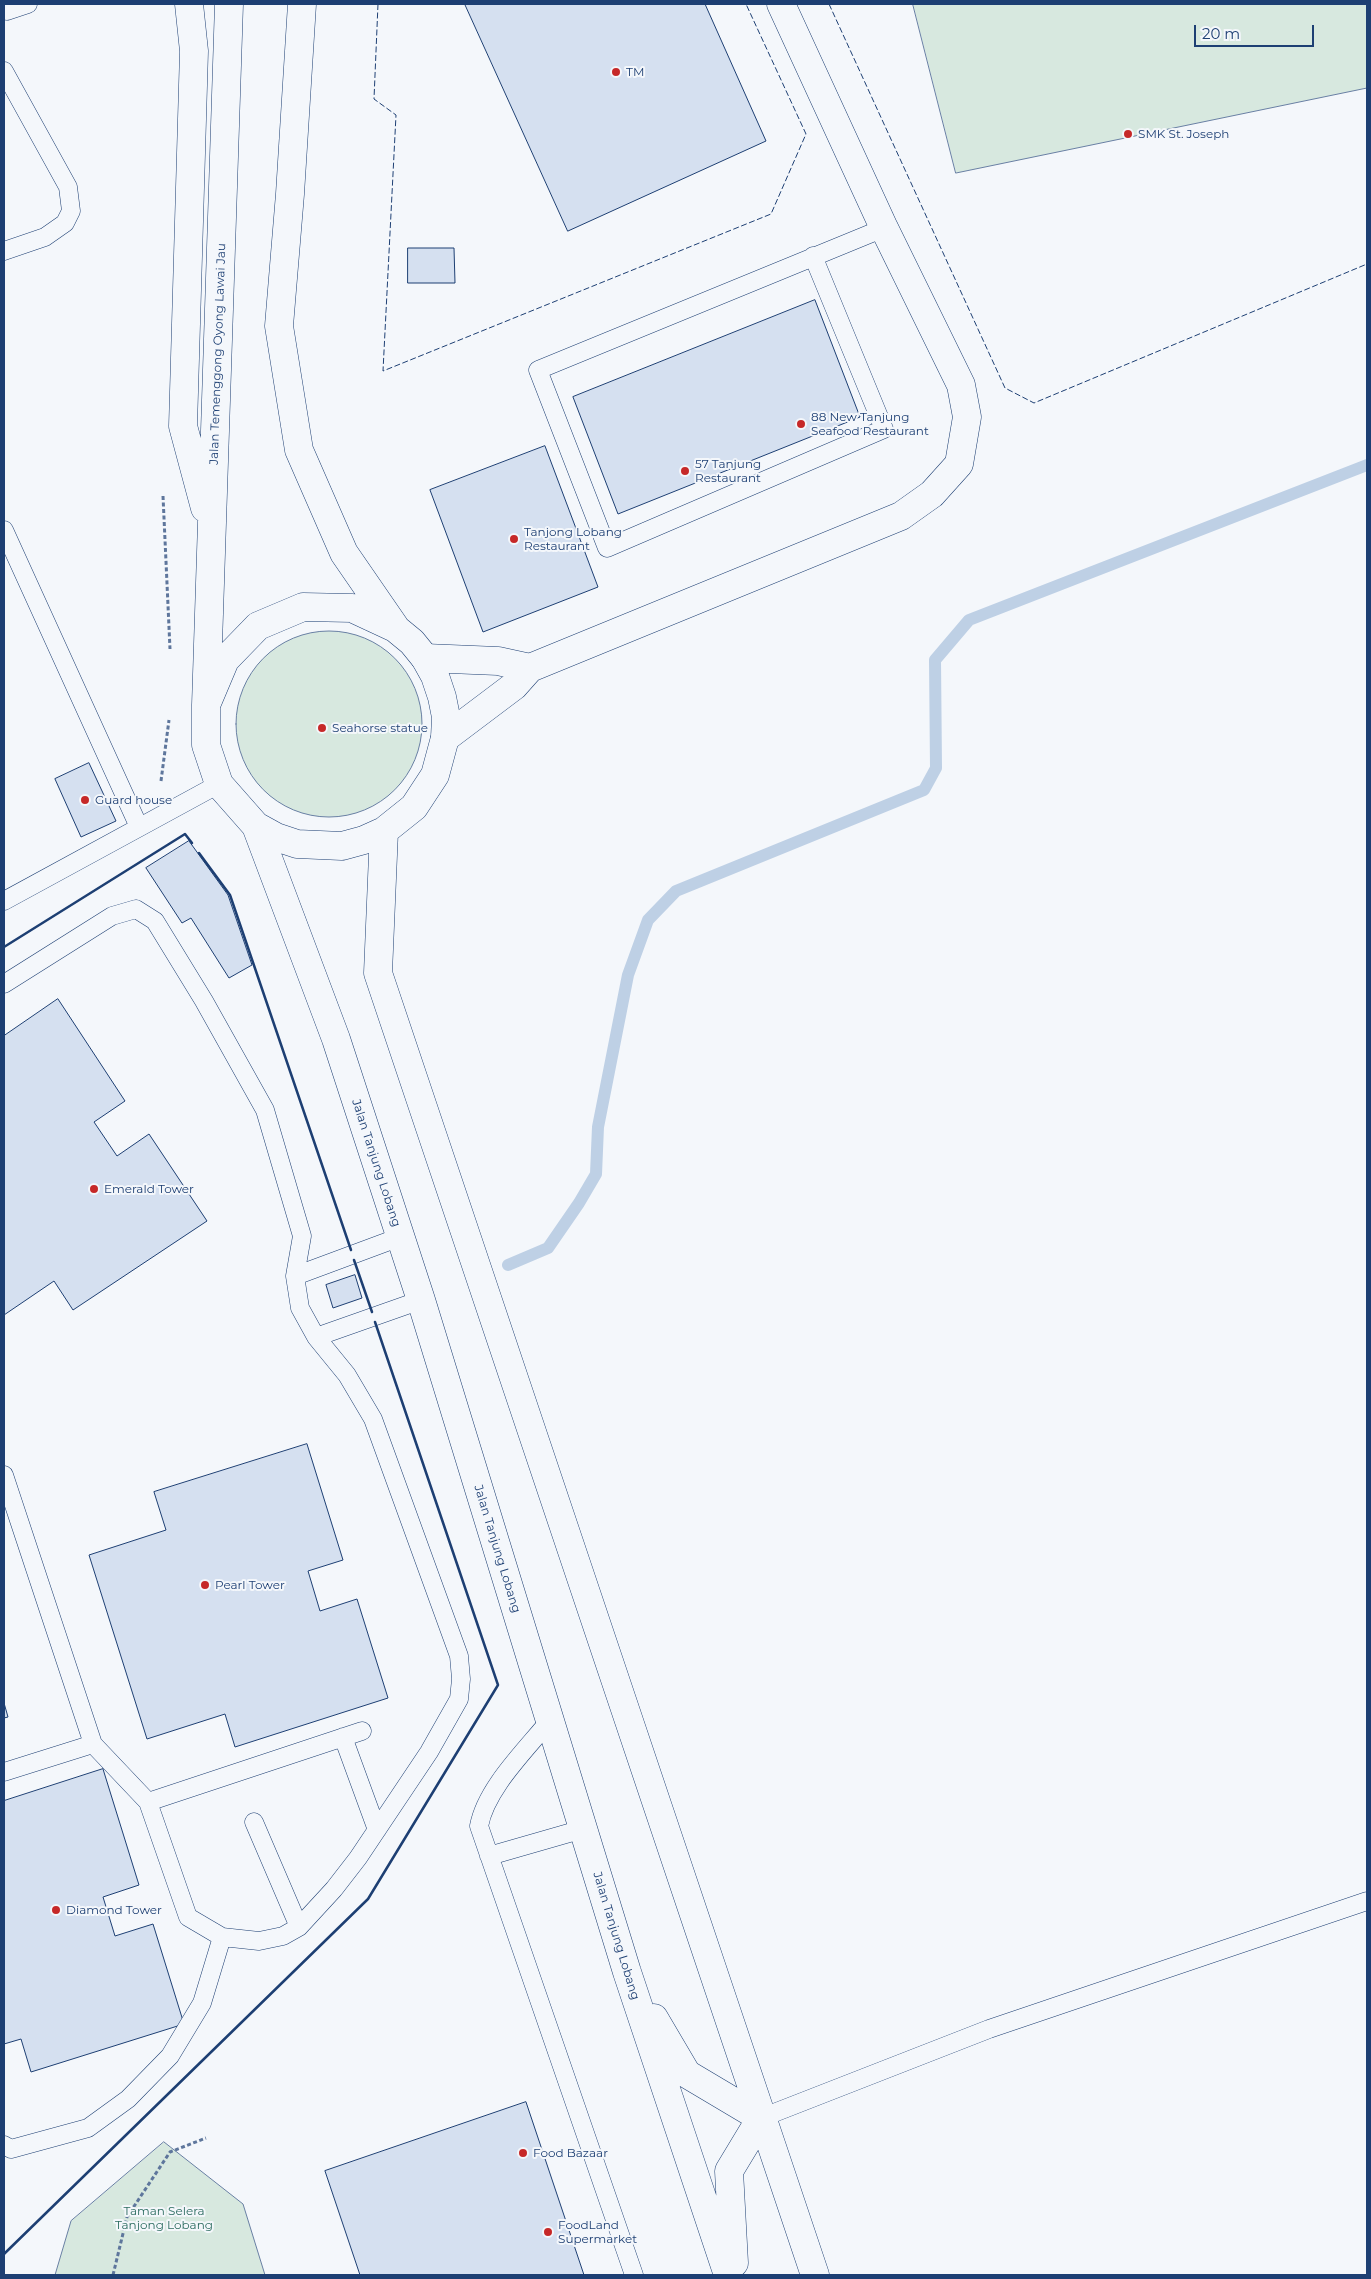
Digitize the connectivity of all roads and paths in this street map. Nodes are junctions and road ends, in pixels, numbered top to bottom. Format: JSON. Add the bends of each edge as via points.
{"nodes":[{"id":1,"x":28,"y":4,"type":"edge"},
{"id":2,"x":189,"y":4,"type":"edge"},
{"id":3,"x":229,"y":4,"type":"edge"},
{"id":4,"x":302,"y":4,"type":"edge"},
{"id":5,"x":781,"y":4,"type":"edge"},
{"id":6,"x":6,"y":12,"type":"edge"},
{"id":7,"x":4,"y":71,"type":"edge"},
{"id":8,"x":884,"y":228,"type":"junction"},
{"id":9,"x":4,"y":251,"type":"edge"},
{"id":10,"x":813,"y":256,"type":"junction"},
{"id":11,"x":4,"y":530,"type":"edge"},
{"id":12,"x":212,"y":536,"type":"junction"},
{"id":13,"x":395,"y":628,"type":"junction"},
{"id":14,"x":425,"y":658,"type":"junction"},
{"id":15,"x":530,"y":668,"type":"junction"},
{"id":16,"x":206,"y":705,"type":"junction"},
{"id":17,"x":445,"y":738,"type":"junction"},
{"id":18,"x":219,"y":784,"type":"junction"},
{"id":19,"x":256,"y":826,"type":"junction"},
{"id":20,"x":138,"y":827,"type":"junction"},
{"id":21,"x":384,"y":831,"type":"junction"},
{"id":22,"x":4,"y":901,"type":"edge"},
{"id":23,"x":4,"y":984,"type":"edge"},
{"id":24,"x":400,"y":1237,"type":"junction"},
{"id":25,"x":295,"y":1276,"type":"junction"},
{"id":26,"x":421,"y":1300,"type":"junction"},
{"id":27,"x":316,"y":1338,"type":"junction"},
{"id":28,"x":4,"y":1475,"type":"edge"},
{"id":29,"x":550,"y":1720,"type":"junction"},
{"id":30,"x":362,"y":1731,"type":"dead end"},
{"id":31,"x":343,"y":1737,"type":"junction"},
{"id":32,"x":92,"y":1744,"type":"junction"},
{"id":33,"x":4,"y":1772,"type":"edge"},
{"id":34,"x":148,"y":1802,"type":"junction"},
{"id":35,"x":254,"y":1822,"type":"dead end"},
{"id":36,"x":583,"y":1829,"type":"junction"},
{"id":37,"x":377,"y":1830,"type":"junction"},
{"id":38,"x":489,"y":1856,"type":"junction"},
{"id":39,"x":1367,"y":1901,"type":"edge"},
{"id":40,"x":299,"y":1927,"type":"junction"},
{"id":41,"x":222,"y":1937,"type":"junction"},
{"id":42,"x":627,"y":1972,"type":"junction"},
{"id":43,"x":761,"y":2118,"type":"junction"},
{"id":44,"x":206,"y":2138,"type":"dead end"},
{"id":45,"x":4,"y":2145,"type":"edge"},
{"id":46,"x":113,"y":2275,"type":"edge"},
{"id":47,"x":634,"y":2275,"type":"edge"},
{"id":48,"x":728,"y":2275,"type":"edge"},
{"id":49,"x":734,"y":2275,"type":"edge"},
{"id":50,"x":815,"y":2275,"type":"edge"}],
"edges":[{"from":1,"to":6,"type":"lane"},
{"from":2,"to":12,"type":"main road","via":[[194,51],[183,426]]},
{"from":3,"to":12,"type":"main road","name":"Jalan Temenggong Oyong Lawai Jau"},
{"from":4,"to":13,"type":"main road","via":[[279,326],[299,450],[344,553]]},
{"from":5,"to":8,"type":"main road"},
{"from":7,"to":9,"type":"lane","via":[[68,187],[71,211],[65,223],[45,237]]},
{"from":8,"to":10,"type":"lane"},
{"from":8,"to":15,"type":"main road","via":[[961,385],[966,417],[958,464],[932,494],[901,516]]},
{"from":10,"to":10,"type":"lane","via":[[538,370],[607,548],[884,429]]},
{"from":11,"to":20,"type":"lane"},
{"from":12,"to":16,"type":"main road","name":"Jalan Temenggong Oyong Lawai Jau"},
{"from":13,"to":14,"type":"main road"},
{"from":13,"to":16,"type":"main road","via":[[352,608],[303,608],[258,626],[225,660]]},
{"from":14,"to":15,"type":"main road","via":[[498,661]]},
{"from":14,"to":17,"type":"main road","via":[[442,696]]},
{"from":15,"to":17,"type":"main road","via":[[514,686]]},
{"from":16,"to":18,"type":"main road","name":"Jalan Temenggong Oyong Lawai Jau","via":[[206,745]]},
{"from":17,"to":21,"type":"main road","via":[[435,775],[414,807]]},
{"from":18,"to":19,"type":"main road"},
{"from":18,"to":20,"type":"lane"},
{"from":19,"to":21,"type":"main road","via":[[297,844],[319,847],[342,846]]},
{"from":19,"to":24,"type":"main road","name":"Jalan Tanjung Lobang","via":[[336,1039]]},
{"from":20,"to":22,"type":"lane"},
{"from":21,"to":43,"type":"main road","via":[[378,973]]},
{"from":23,"to":25,"type":"lane","via":[[112,916],[136,910],[155,921],[204,1000],[265,1110],[302,1236]]},
{"from":24,"to":25,"type":"lane"},
{"from":24,"to":26,"type":"main road","name":"Jalan Tanjung Lobang"},
{"from":25,"to":27,"type":"lane","via":[[300,1308]]},
{"from":26,"to":27,"type":"lane"},
{"from":26,"to":29,"type":"main road","name":"Jalan Tanjung Lobang"},
{"from":27,"to":37,"type":"lane","via":[[347,1375],[373,1420],[459,1656],[459,1699],[429,1752]]},
{"from":28,"to":32,"type":"lane"},
{"from":29,"to":36,"type":"main road","name":"Jalan Tanjung Lobang"},
{"from":29,"to":38,"type":"lane","via":[[493,1792],[481,1815],[479,1826]]},
{"from":30,"to":31,"type":"lane"},
{"from":31,"to":34,"type":"lane"},
{"from":31,"to":37,"type":"lane"},
{"from":32,"to":33,"type":"lane"},
{"from":32,"to":34,"type":"lane"},
{"from":34,"to":41,"type":"lane","via":[[188,1917]]},
{"from":35,"to":40,"type":"lane"},
{"from":36,"to":38,"type":"lane"},
{"from":36,"to":42,"type":"main road","name":"Jalan Tanjung Lobang"},
{"from":37,"to":40,"type":"lane","via":[[334,1889]]},
{"from":38,"to":47,"type":"lane"},
{"from":39,"to":43,"type":"lane","via":[[989,2029]]},
{"from":40,"to":41,"type":"lane","via":[[283,1936],[259,1941]]},
{"from":41,"to":45,"type":"lane","via":[[202,2003],[170,2056],[128,2099],[88,2128],[11,2149]]},
{"from":42,"to":43,"type":"main road","via":[[687,2074]]},
{"from":42,"to":48,"type":"main road","name":"Jalan Tanjung Lobang"},
{"from":43,"to":49,"type":"main road","via":[[729,2171]]},
{"from":43,"to":50,"type":"main road"},
{"from":44,"to":46,"type":"path","via":[[170,2152],[127,2217]]}]}
